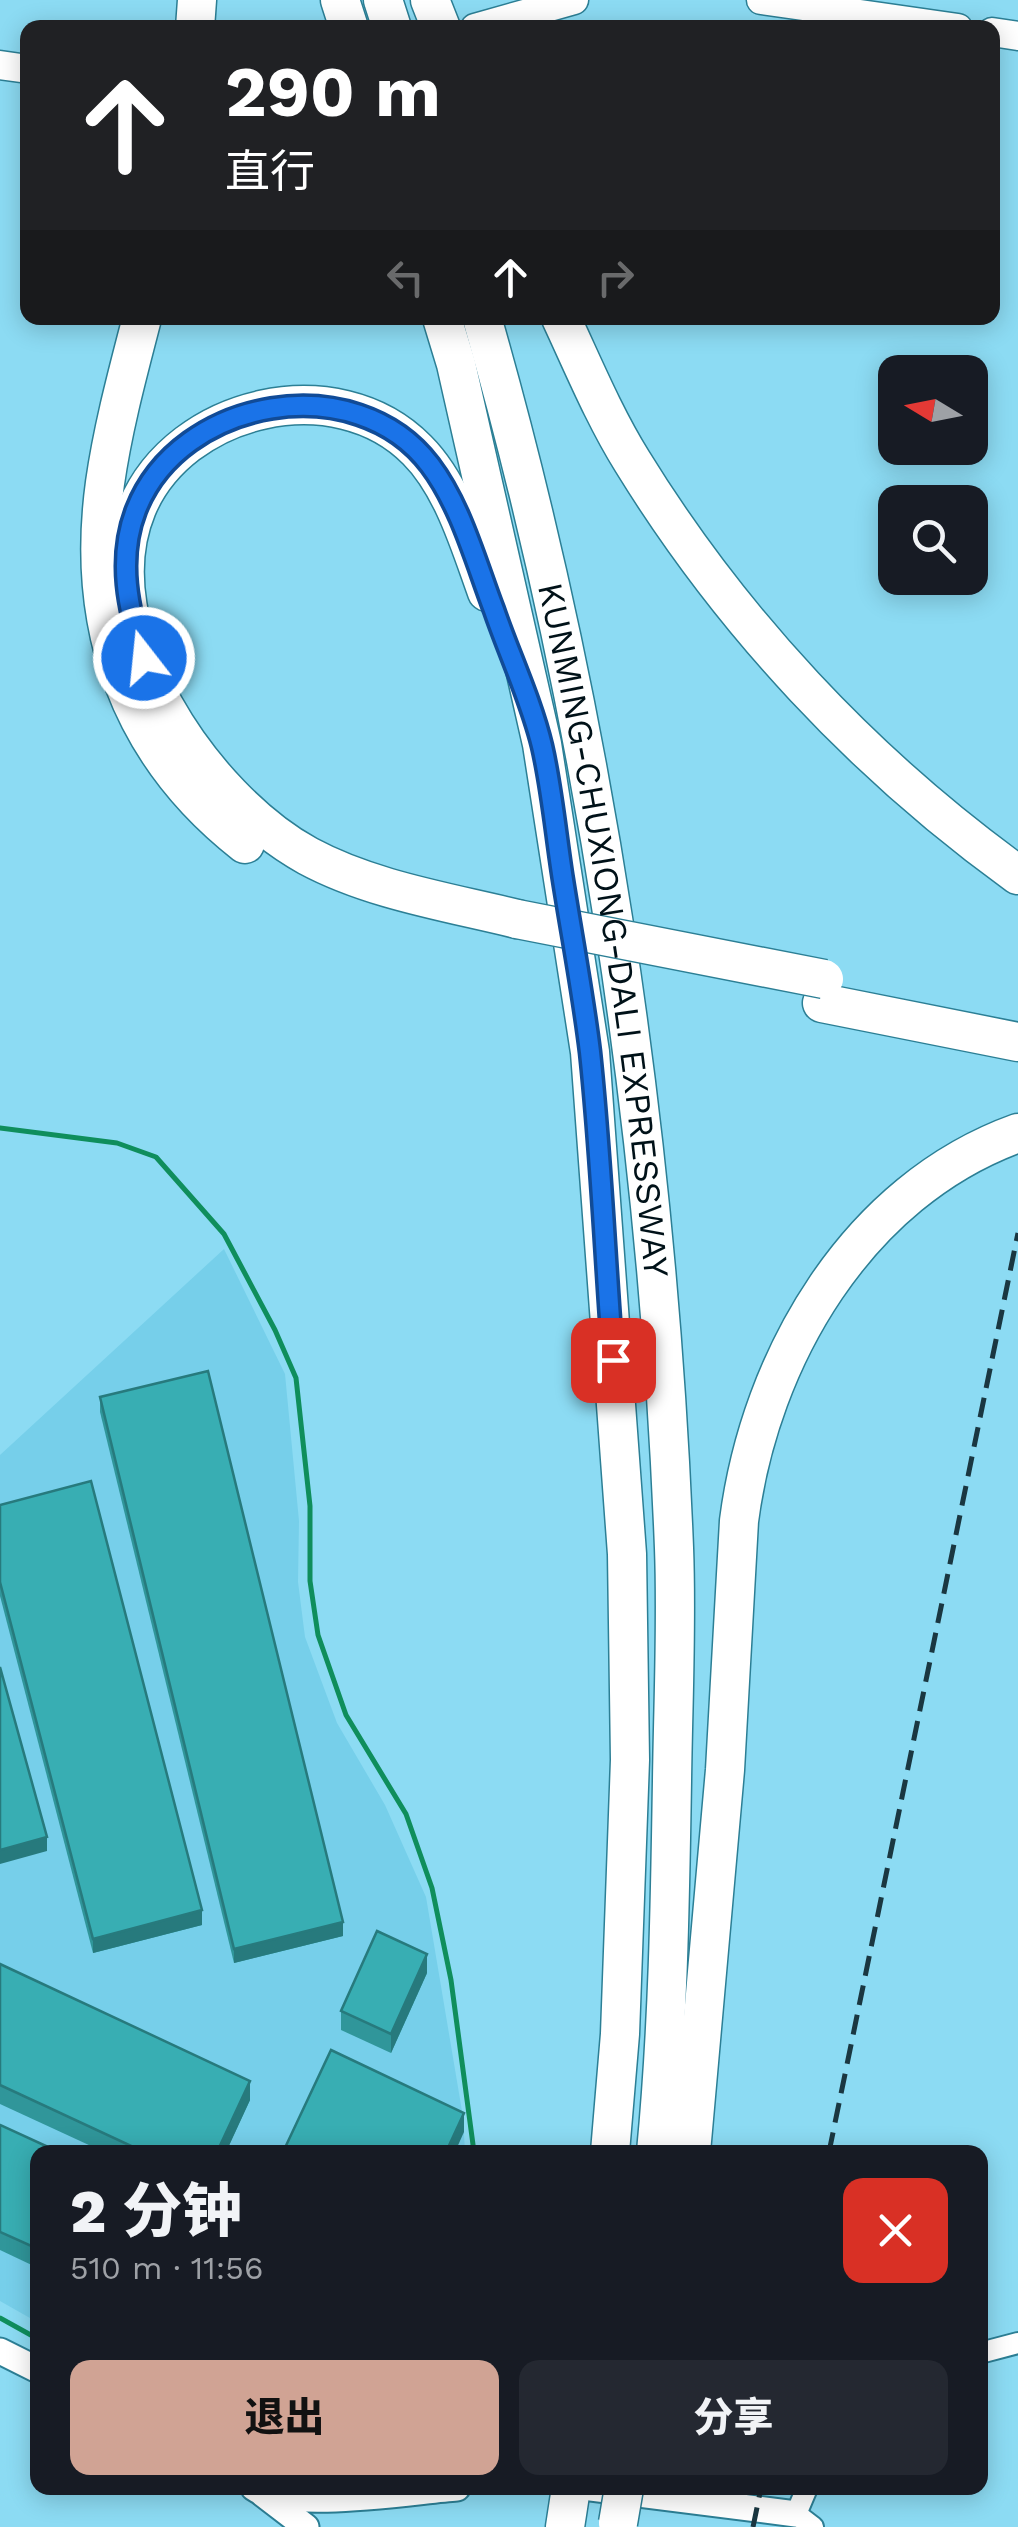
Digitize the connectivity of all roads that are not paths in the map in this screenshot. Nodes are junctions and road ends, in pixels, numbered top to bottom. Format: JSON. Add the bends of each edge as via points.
{"nodes":[{"id":1,"x":574,"y":0,"type":"edge"},
{"id":2,"x":762,"y":0,"type":"edge"},
{"id":3,"x":510,"y":8,"type":"edge"},
{"id":4,"x":902,"y":20,"type":"edge"},
{"id":5,"x":140,"y":325,"type":"edge"},
{"id":6,"x":444,"y":325,"type":"edge"},
{"id":7,"x":484,"y":325,"type":"edge"},
{"id":8,"x":564,"y":325,"type":"edge"},
{"id":9,"x":542,"y":744,"type":"junction"},
{"id":10,"x":1018,"y":875,"type":"edge"},
{"id":11,"x":518,"y":930,"type":"junction"},
{"id":12,"x":823,"y":991,"type":"junction"},
{"id":13,"x":1018,"y":1016,"type":"edge"},
{"id":14,"x":1018,"y":1042,"type":"edge"},
{"id":15,"x":1018,"y":1133,"type":"edge"},
{"id":16,"x":611,"y":2145,"type":"edge"},
{"id":17,"x":657,"y":2145,"type":"edge"},
{"id":18,"x":692,"y":2145,"type":"edge"},
{"id":19,"x":1018,"y":2343,"type":"edge"},
{"id":20,"x":988,"y":2351,"type":"edge"},
{"id":21,"x":0,"y":2352,"type":"edge"},
{"id":22,"x":30,"y":2366,"type":"edge"},
{"id":23,"x":264,"y":2495,"type":"edge"},
{"id":24,"x":295,"y":2495,"type":"edge"},
{"id":25,"x":377,"y":2495,"type":"edge"},
{"id":26,"x":806,"y":2495,"type":"edge"},
{"id":27,"x":574,"y":2503,"type":"edge"},
{"id":28,"x":804,"y":2521,"type":"edge"},
{"id":29,"x":306,"y":2527,"type":"edge"}],
"edges":[{"from":1,"to":3,"type":"main road"},
{"from":2,"to":4,"type":"main road"},
{"from":5,"to":11,"type":"highway","via":[[116,424],[100,539],[109,635],[120,676],[154,747],[223,826],[298,877],[379,911]]},
{"from":6,"to":9,"type":"highway","name":"KUNMING-CHUXIONG-DALI EXPRESSWAY"},
{"from":7,"to":17,"type":"highway","name":"KUNMING-CHUXIONG-DALI EXPRESSWAY","via":[[559,622],[602,853],[653,1242],[674,1550],[667,2031]]},
{"from":8,"to":10,"type":"highway","via":[[630,458],[733,604],[844,728]]},
{"from":9,"to":11,"type":"highway","via":[[445,490],[400,435],[335,408],[263,410],[196,436],[146,488],[126,563],[133,626],[168,714],[214,780],[263,826],[325,864]]},
{"from":9,"to":16,"type":"highway","name":"KUNMING-CHUXIONG-DALI EXPRESSWAY","via":[[590,1052],[628,1554],[630,1760]]},
{"from":11,"to":12,"type":"highway"},
{"from":12,"to":13,"type":"highway"},
{"from":12,"to":14,"type":"highway"},
{"from":15,"to":18,"type":"highway","via":[[959,1160],[859,1244],[795,1340],[758,1428],[739,1520]]},
{"from":19,"to":20,"type":"street"},
{"from":21,"to":22,"type":"street"},
{"from":23,"to":29,"type":"street"},
{"from":24,"to":25,"type":"street"},
{"from":26,"to":28,"type":"street"},
{"from":27,"to":28,"type":"street"}]}
